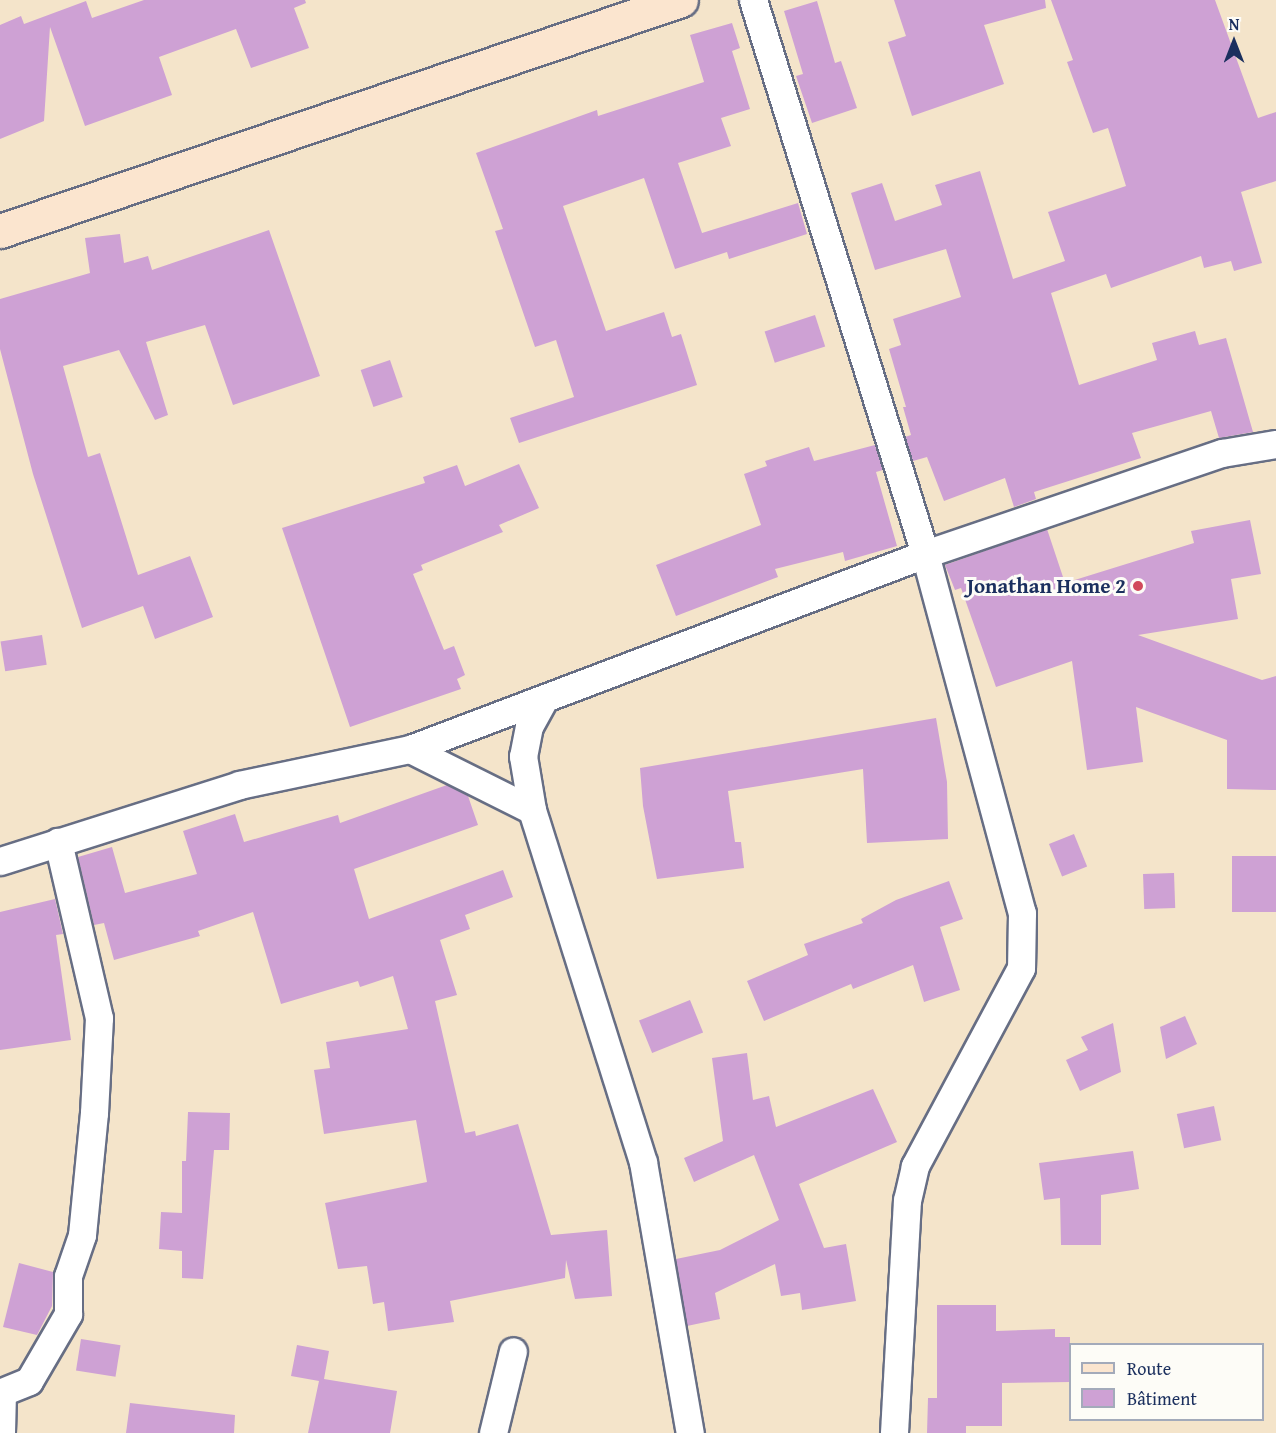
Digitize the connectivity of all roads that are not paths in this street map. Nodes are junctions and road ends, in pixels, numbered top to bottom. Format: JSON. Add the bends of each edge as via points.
{"nodes":[{"id":1,"x":681,"y":0,"type":"edge"},
{"id":2,"x":753,"y":0,"type":"edge"},
{"id":3,"x":0,"y":231,"type":"edge"},
{"id":4,"x":1276,"y":444,"type":"edge"},
{"id":5,"x":925,"y":554,"type":"junction"},
{"id":6,"x":543,"y":701,"type":"junction"},
{"id":7,"x":410,"y":749,"type":"junction"},
{"id":8,"x":532,"y":810,"type":"junction"},
{"id":9,"x":58,"y":842,"type":"junction"},
{"id":10,"x":0,"y":861,"type":"edge"},
{"id":11,"x":513,"y":1351,"type":"dead end"},
{"id":12,"x":1,"y":1433,"type":"edge"},
{"id":13,"x":493,"y":1433,"type":"edge"},
{"id":14,"x":690,"y":1433,"type":"edge"},
{"id":15,"x":894,"y":1433,"type":"edge"}],
"edges":[{"from":1,"to":3,"type":"street"},
{"from":2,"to":5,"type":"street"},
{"from":4,"to":5,"type":"street","via":[[1222,453]]},
{"from":5,"to":6,"type":"street"},
{"from":5,"to":15,"type":"street","via":[[1022,913],[1024,939],[1021,968],[915,1166],[908,1200]]},
{"from":6,"to":7,"type":"street"},
{"from":6,"to":8,"type":"street","via":[[529,726],[523,756]]},
{"from":7,"to":8,"type":"street"},
{"from":7,"to":9,"type":"street","via":[[239,784]]},
{"from":8,"to":14,"type":"street","via":[[643,1162]]},
{"from":9,"to":10,"type":"street"},
{"from":9,"to":12,"type":"street","via":[[99,1018],[91,1146],[82,1235],[68,1276],[68,1314],[29,1382],[2,1392]]},
{"from":11,"to":13,"type":"street"}]}
